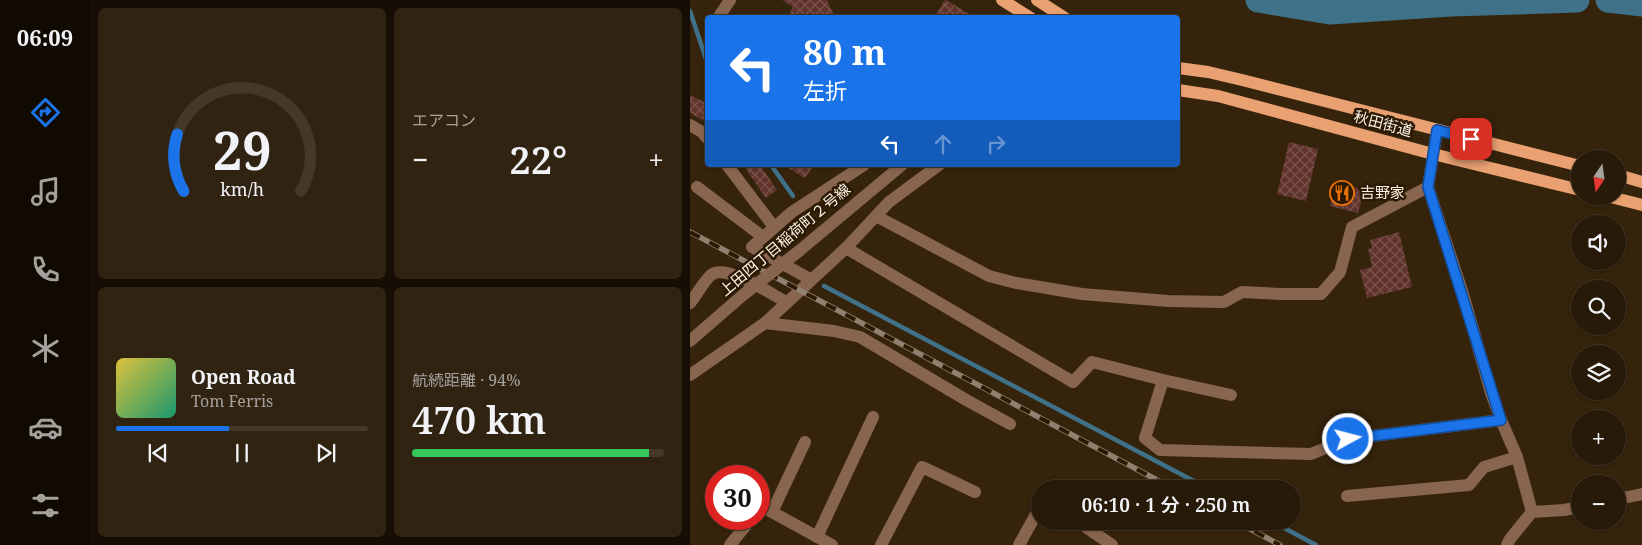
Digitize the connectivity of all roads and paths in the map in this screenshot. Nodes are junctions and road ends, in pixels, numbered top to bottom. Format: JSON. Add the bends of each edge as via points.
{"nodes":[{"id":1,"x":730,"y":0,"type":"edge"},
{"id":2,"x":1002,"y":0,"type":"edge"},
{"id":3,"x":1037,"y":0,"type":"edge"},
{"id":4,"x":720,"y":15,"type":"edge"},
{"id":5,"x":1026,"y":15,"type":"edge"},
{"id":6,"x":1061,"y":15,"type":"edge"},
{"id":7,"x":1180,"y":68,"type":"edge"},
{"id":8,"x":1180,"y":90,"type":"edge"},
{"id":9,"x":690,"y":125,"type":"edge"},
{"id":10,"x":1437,"y":130,"type":"junction"},
{"id":11,"x":705,"y":136,"type":"edge"},
{"id":12,"x":1433,"y":154,"type":"junction"},
{"id":13,"x":1571,"y":164,"type":"edge"},
{"id":14,"x":729,"y":167,"type":"edge"},
{"id":15,"x":861,"y":167,"type":"edge"},
{"id":16,"x":900,"y":167,"type":"edge"},
{"id":17,"x":936,"y":167,"type":"edge"},
{"id":18,"x":1626,"y":177,"type":"edge"},
{"id":19,"x":1642,"y":182,"type":"edge"},
{"id":20,"x":697,"y":187,"type":"dead end"},
{"id":21,"x":1428,"y":187,"type":"junction"},
{"id":22,"x":1571,"y":188,"type":"edge"},
{"id":23,"x":1626,"y":201,"type":"edge"},
{"id":24,"x":1642,"y":205,"type":"edge"},
{"id":25,"x":876,"y":216,"type":"junction"},
{"id":26,"x":774,"y":227,"type":"junction"},
{"id":27,"x":763,"y":237,"type":"junction"},
{"id":28,"x":846,"y":248,"type":"junction"},
{"id":29,"x":810,"y":279,"type":"junction"},
{"id":30,"x":786,"y":302,"type":"junction"},
{"id":31,"x":690,"y":303,"type":"edge"},
{"id":32,"x":765,"y":323,"type":"junction"},
{"id":33,"x":690,"y":341,"type":"edge"},
{"id":34,"x":690,"y":375,"type":"edge"},
{"id":35,"x":1163,"y":380,"type":"junction"},
{"id":36,"x":1231,"y":395,"type":"dead end"},
{"id":37,"x":873,"y":417,"type":"dead end"},
{"id":38,"x":1501,"y":420,"type":"junction"},
{"id":39,"x":1010,"y":424,"type":"dead end"},
{"id":40,"x":805,"y":442,"type":"dead end"},
{"id":41,"x":1517,"y":457,"type":"junction"},
{"id":42,"x":975,"y":492,"type":"dead end"},
{"id":43,"x":1642,"y":494,"type":"edge"},
{"id":44,"x":1346,"y":496,"type":"dead end"},
{"id":45,"x":1626,"y":497,"type":"edge"},
{"id":46,"x":1571,"y":508,"type":"edge"},
{"id":47,"x":772,"y":512,"type":"joint"},
{"id":48,"x":1532,"y":512,"type":"junction"},
{"id":49,"x":1031,"y":523,"type":"edge"},
{"id":50,"x":742,"y":530,"type":"edge"},
{"id":51,"x":1090,"y":530,"type":"edge"},
{"id":52,"x":817,"y":537,"type":"junction"},
{"id":53,"x":730,"y":545,"type":"edge"},
{"id":54,"x":832,"y":545,"type":"edge"},
{"id":55,"x":881,"y":545,"type":"edge"},
{"id":56,"x":1019,"y":545,"type":"edge"},
{"id":57,"x":1112,"y":545,"type":"edge"},
{"id":58,"x":1507,"y":545,"type":"edge"}],
"edges":[{"from":1,"to":4,"type":"street"},
{"from":2,"to":5,"type":"main road"},
{"from":3,"to":6,"type":"main road"},
{"from":7,"to":10,"type":"main road","name":"秋田街道","via":[[1242,80]]},
{"from":8,"to":12,"type":"main road","name":"秋田街道","via":[[1218,96]]},
{"from":9,"to":11,"type":"street"},
{"from":10,"to":12,"type":"street"},
{"from":10,"to":13,"type":"main road","name":"秋田街道"},
{"from":12,"to":21,"type":"street"},
{"from":12,"to":22,"type":"main road","name":"秋田街道"},
{"from":14,"to":26,"type":"street"},
{"from":15,"to":26,"type":"street"},
{"from":16,"to":33,"type":"street","name":"上田四丁目稲荷町２号線","bridge":true},
{"from":17,"to":25,"type":"street","via":[[889,202]]},
{"from":18,"to":19,"type":"main road"},
{"from":20,"to":27,"type":"street"},
{"from":21,"to":25,"type":"street","via":[[1352,227],[1340,272],[1321,294],[1242,292],[1224,302],[1082,294],[1016,283],[989,276]]},
{"from":21,"to":38,"type":"street"},
{"from":23,"to":24,"type":"main road"},
{"from":25,"to":28,"type":"street"},
{"from":26,"to":27,"type":"street"},
{"from":27,"to":29,"type":"street","via":[[752,247]]},
{"from":28,"to":29,"type":"street"},
{"from":28,"to":35,"type":"street","via":[[1073,382],[1092,362]]},
{"from":29,"to":30,"type":"street"},
{"from":30,"to":31,"type":"street","via":[[733,274],[720,271],[712,275]]},
{"from":30,"to":32,"type":"street"},
{"from":32,"to":34,"type":"street"},
{"from":32,"to":39,"type":"street","via":[[860,337]]},
{"from":35,"to":36,"type":"street"},
{"from":35,"to":38,"type":"street","via":[[1145,438],[1160,450],[1311,454],[1348,439]]},
{"from":37,"to":52,"type":"street"},
{"from":38,"to":41,"type":"street"},
{"from":40,"to":47,"type":"street"},
{"from":41,"to":44,"type":"street","via":[[1484,467],[1469,485]]},
{"from":41,"to":48,"type":"street"},
{"from":42,"to":55,"type":"street","via":[[922,467]]},
{"from":43,"to":45,"type":"street"},
{"from":46,"to":48,"type":"street"},
{"from":47,"to":52,"type":"street"},
{"from":48,"to":58,"type":"street"},
{"from":49,"to":56,"type":"street"},
{"from":50,"to":53,"type":"street"},
{"from":51,"to":57,"type":"street"},
{"from":52,"to":54,"type":"street"}]}
